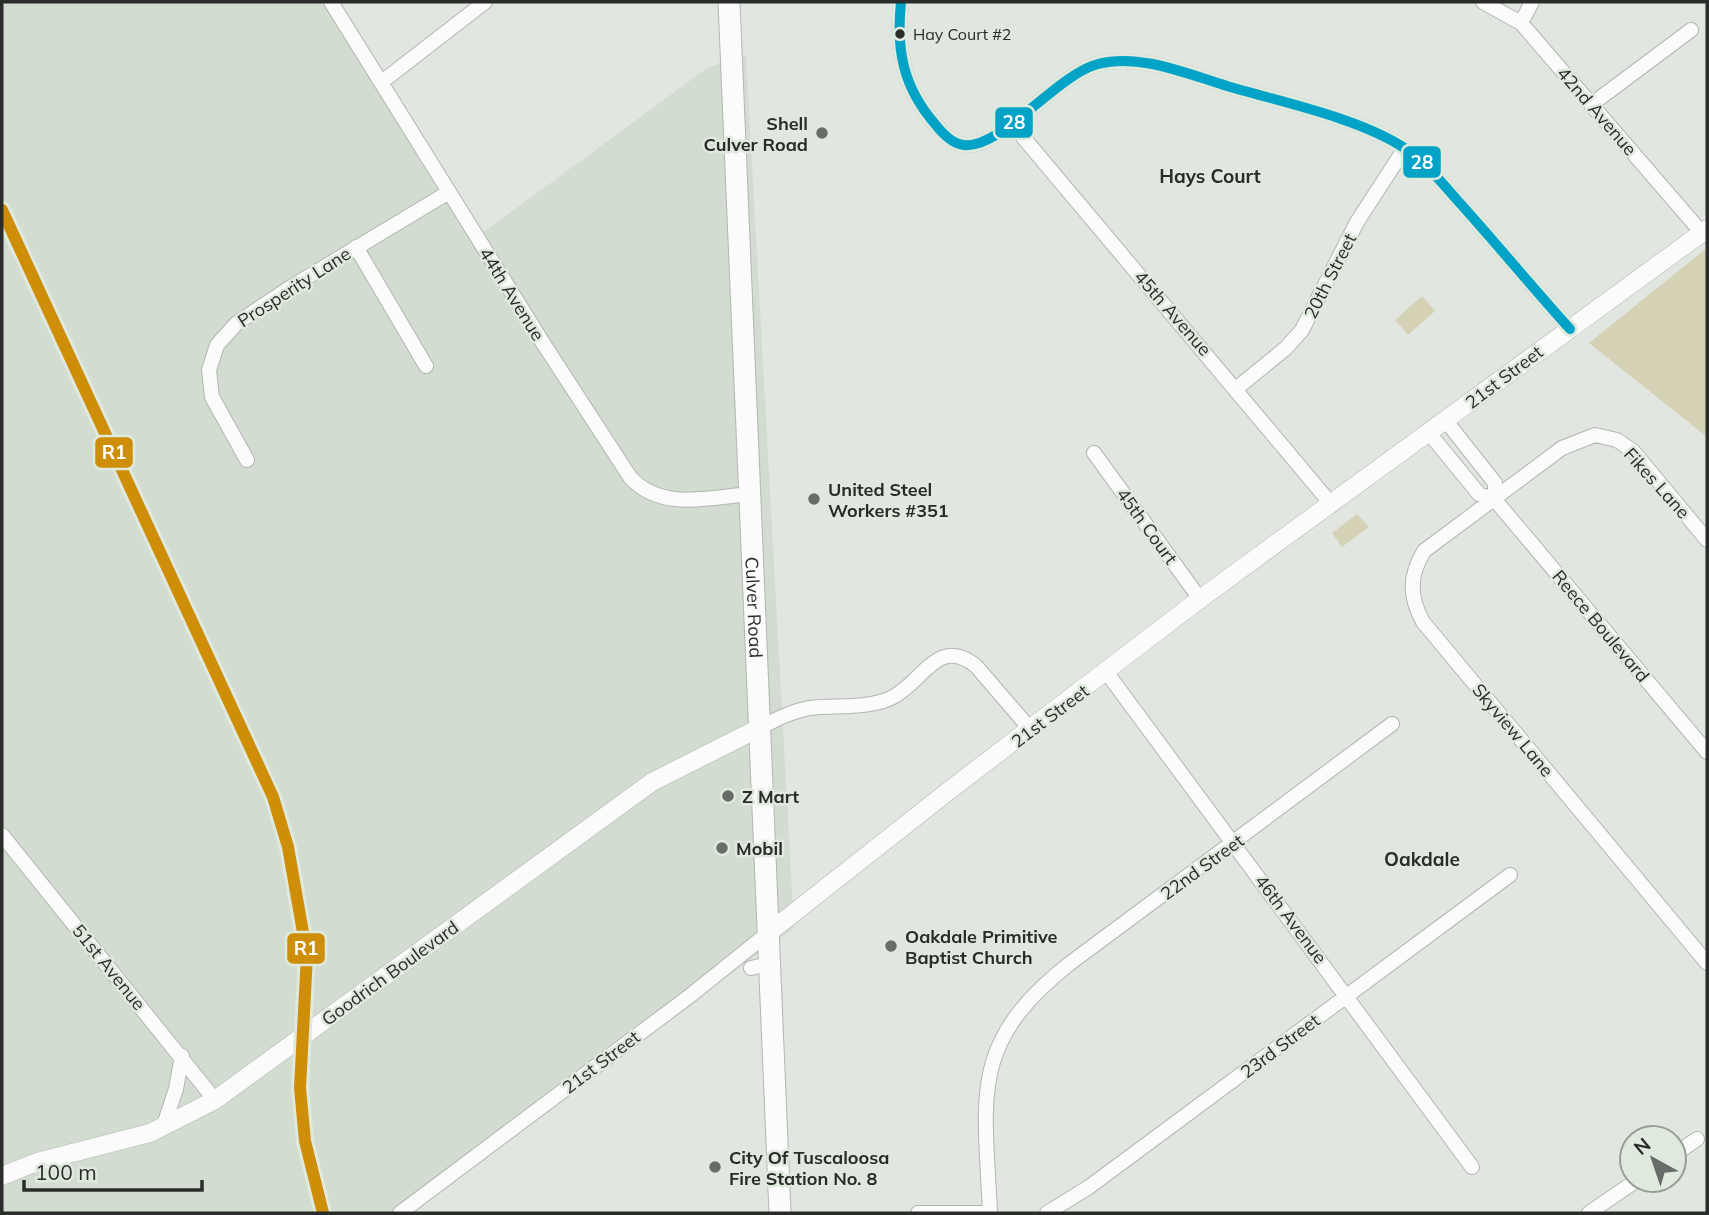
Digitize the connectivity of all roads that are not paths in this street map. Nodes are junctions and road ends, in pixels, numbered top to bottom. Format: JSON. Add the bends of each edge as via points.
{"nodes":[{"id":1,"x":331,"y":2,"type":"edge"},
{"id":2,"x":485,"y":2,"type":"edge"},
{"id":3,"x":729,"y":2,"type":"edge"},
{"id":4,"x":901,"y":2,"type":"edge"},
{"id":5,"x":1483,"y":2,"type":"edge"},
{"id":6,"x":1532,"y":2,"type":"edge"},
{"id":7,"x":1521,"y":23,"type":"junction"},
{"id":8,"x":1691,"y":30,"type":"dead end"},
{"id":9,"x":383,"y":82,"type":"junction"},
{"id":10,"x":1592,"y":104,"type":"junction"},
{"id":11,"x":1012,"y":124,"type":"junction"},
{"id":12,"x":1405,"y":148,"type":"junction"},
{"id":13,"x":449,"y":192,"type":"junction"},
{"id":14,"x":1705,"y":231,"type":"edge"},
{"id":15,"x":356,"y":247,"type":"junction"},
{"id":16,"x":1570,"y":329,"type":"junction"},
{"id":17,"x":426,"y":366,"type":"dead end"},
{"id":18,"x":1237,"y":388,"type":"junction"},
{"id":19,"x":1446,"y":421,"type":"junction"},
{"id":20,"x":1429,"y":433,"type":"junction"},
{"id":21,"x":1094,"y":453,"type":"dead end"},
{"id":22,"x":247,"y":460,"type":"dead end"},
{"id":23,"x":749,"y":494,"type":"junction"},
{"id":24,"x":1495,"y":500,"type":"junction"},
{"id":25,"x":1332,"y":505,"type":"junction"},
{"id":26,"x":1707,"y":540,"type":"edge"},
{"id":27,"x":1200,"y":600,"type":"junction"},
{"id":28,"x":1107,"y":673,"type":"junction"},
{"id":29,"x":1392,"y":724,"type":"dead end"},
{"id":30,"x":759,"y":727,"type":"junction"},
{"id":31,"x":1031,"y":730,"type":"junction"},
{"id":32,"x":1707,"y":752,"type":"edge"},
{"id":33,"x":2,"y":835,"type":"edge"},
{"id":34,"x":1234,"y":844,"type":"junction"},
{"id":35,"x":1510,"y":875,"type":"dead end"},
{"id":36,"x":767,"y":934,"type":"junction"},
{"id":37,"x":1707,"y":963,"type":"edge"},
{"id":38,"x":1348,"y":995,"type":"junction"},
{"id":39,"x":182,"y":1056,"type":"junction"},
{"id":40,"x":215,"y":1100,"type":"junction"},
{"id":41,"x":163,"y":1128,"type":"junction"},
{"id":42,"x":1697,"y":1139,"type":"dead end"},
{"id":43,"x":1688,"y":1145,"type":"edge"},
{"id":44,"x":1472,"y":1167,"type":"dead end"},
{"id":45,"x":2,"y":1176,"type":"edge"},
{"id":46,"x":1618,"y":1193,"type":"edge"},
{"id":47,"x":1068,"y":1208,"type":"edge"},
{"id":48,"x":400,"y":1213,"type":"edge"},
{"id":49,"x":780,"y":1213,"type":"edge"},
{"id":50,"x":918,"y":1213,"type":"edge"},
{"id":51,"x":981,"y":1213,"type":"edge"},
{"id":52,"x":990,"y":1213,"type":"edge"},
{"id":53,"x":1047,"y":1213,"type":"edge"},
{"id":54,"x":1589,"y":1213,"type":"edge"}],
"edges":[{"from":1,"to":9,"type":"street","name":"44th Avenue"},
{"from":2,"to":9,"type":"street"},
{"from":3,"to":23,"type":"main road","name":"Culver Road"},
{"from":4,"to":11,"type":"street","via":[[898,42],[908,84],[940,130],[963,145],[977,144]]},
{"from":5,"to":7,"type":"street","name":"42nd Avenue"},
{"from":6,"to":7,"type":"street"},
{"from":7,"to":10,"type":"street","name":"42nd Avenue"},
{"from":8,"to":10,"type":"street"},
{"from":9,"to":13,"type":"street","name":"44th Avenue"},
{"from":10,"to":14,"type":"street","name":"42nd Avenue"},
{"from":11,"to":12,"type":"street","via":[[1062,83],[1094,65],[1136,62],[1330,117]]},
{"from":11,"to":18,"type":"street","name":"45th Avenue"},
{"from":12,"to":16,"type":"street","via":[[1433,173]]},
{"from":12,"to":18,"type":"street","name":"20th Street","via":[[1357,222],[1302,330]]},
{"from":13,"to":15,"type":"street","name":"Prosperity Lane"},
{"from":13,"to":23,"type":"street","name":"44th Avenue","via":[[590,417],[640,488],[668,499]]},
{"from":14,"to":16,"type":"street","name":"21st Street"},
{"from":15,"to":17,"type":"street"},
{"from":15,"to":22,"type":"street","name":"Prosperity Lane","via":[[237,323],[217,345],[209,370],[212,397]]},
{"from":16,"to":19,"type":"street","name":"21st Street"},
{"from":18,"to":25,"type":"street","name":"45th Avenue"},
{"from":19,"to":20,"type":"street","name":"21st Street"},
{"from":19,"to":24,"type":"street","name":"Reece Boulevard","via":[[1495,483]]},
{"from":20,"to":24,"type":"street","name":"Reece Boulevard","via":[[1479,494]]},
{"from":20,"to":25,"type":"street","name":"21st Street"},
{"from":21,"to":27,"type":"street","name":"45th Court"},
{"from":23,"to":30,"type":"main road","name":"Culver Road"},
{"from":24,"to":26,"type":"street","name":"Fikes Lane","via":[[1562,448],[1595,435],[1617,440],[1633,451]]},
{"from":24,"to":32,"type":"street","name":"Reece Boulevard"},
{"from":24,"to":37,"type":"street","name":"Skyview Lane","via":[[1424,551],[1412,578],[1415,608]]},
{"from":25,"to":27,"type":"street","name":"21st Street"},
{"from":27,"to":28,"type":"street","name":"21st Street"},
{"from":28,"to":31,"type":"street","name":"21st Street"},
{"from":28,"to":34,"type":"street","name":"46th Avenue"},
{"from":29,"to":34,"type":"street","name":"22nd Street"},
{"from":30,"to":31,"type":"street","via":[[806,709],[878,703],[893,697],[934,661],[949,654],[967,658],[976,666]]},
{"from":30,"to":36,"type":"main road","name":"Culver Road"},
{"from":30,"to":40,"type":"street","name":"Goodrich Boulevard","via":[[652,782]]},
{"from":31,"to":36,"type":"street","name":"21st Street"},
{"from":33,"to":39,"type":"street","name":"51st Avenue"},
{"from":34,"to":38,"type":"street","name":"46th Avenue"},
{"from":34,"to":52,"type":"street","name":"22nd Street","via":[[1069,964],[1035,991],[1016,1014],[995,1053],[986,1095]]},
{"from":35,"to":38,"type":"street","name":"23rd Street"},
{"from":36,"to":48,"type":"street","name":"21st Street"},
{"from":36,"to":49,"type":"main road","name":"Culver Road","via":[[760,966]]},
{"from":38,"to":44,"type":"street","name":"46th Avenue"},
{"from":38,"to":47,"type":"street","name":"23rd Street"},
{"from":39,"to":40,"type":"street","name":"51st Avenue"},
{"from":39,"to":41,"type":"street"},
{"from":40,"to":41,"type":"street","name":"Goodrich Boulevard"},
{"from":41,"to":45,"type":"street","name":"Goodrich Boulevard"},
{"from":42,"to":43,"type":"street"},
{"from":46,"to":54,"type":"street"},
{"from":47,"to":53,"type":"street","name":"23rd Street"},
{"from":50,"to":51,"type":"street"}]}
